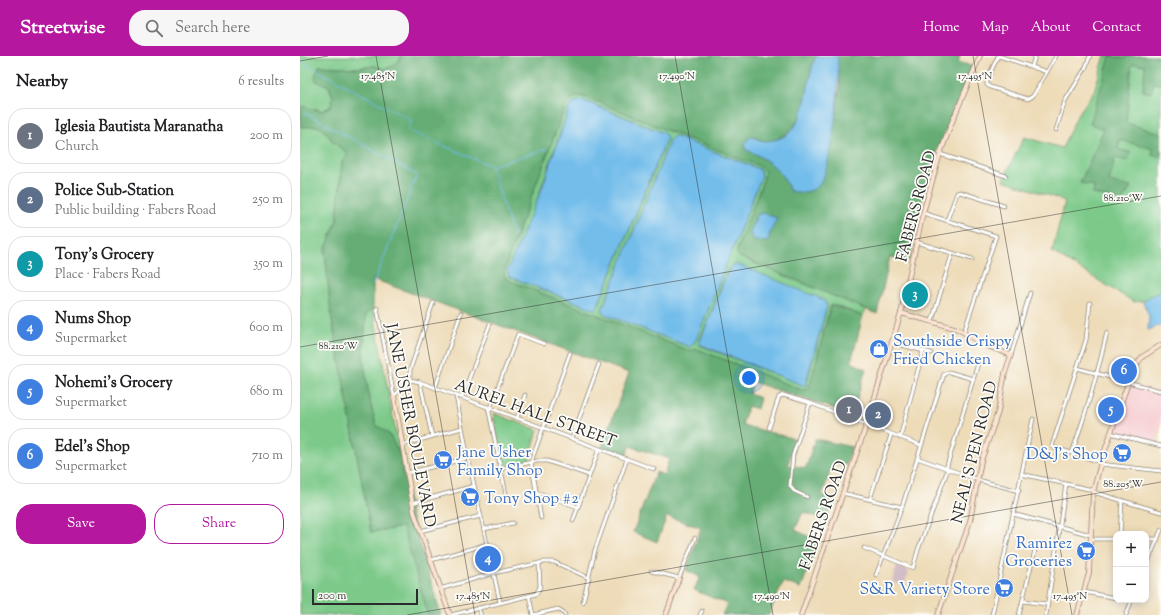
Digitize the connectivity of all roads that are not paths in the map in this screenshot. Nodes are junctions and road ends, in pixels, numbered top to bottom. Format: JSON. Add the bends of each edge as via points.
{"nodes":[{"id":1,"x":980,"y":56,"type":"edge"},
{"id":2,"x":998,"y":56,"type":"edge"},
{"id":3,"x":1035,"y":56,"type":"edge"},
{"id":4,"x":1056,"y":56,"type":"edge"},
{"id":5,"x":1090,"y":56,"type":"edge"},
{"id":6,"x":1011,"y":58,"type":"edge"},
{"id":7,"x":1032,"y":66,"type":"junction"},
{"id":8,"x":1047,"y":72,"type":"junction"},
{"id":9,"x":1056,"y":130,"type":"dead end"},
{"id":10,"x":940,"y":154,"type":"junction"},
{"id":11,"x":1006,"y":176,"type":"dead end"},
{"id":12,"x":1004,"y":206,"type":"dead end"},
{"id":13,"x":923,"y":213,"type":"junction"},
{"id":14,"x":947,"y":220,"type":"junction"},
{"id":15,"x":916,"y":242,"type":"junction"},
{"id":16,"x":952,"y":254,"type":"junction"},
{"id":17,"x":972,"y":259,"type":"dead end"},
{"id":18,"x":1030,"y":293,"type":"dead end"},
{"id":19,"x":1090,"y":302,"type":"dead end"},
{"id":20,"x":433,"y":303,"type":"dead end"},
{"id":21,"x":377,"y":308,"type":"dead end"},
{"id":22,"x":901,"y":312,"type":"junction"},
{"id":23,"x":461,"y":313,"type":"dead end"},
{"id":24,"x":932,"y":321,"type":"junction"},
{"id":25,"x":490,"y":324,"type":"dead end"},
{"id":26,"x":964,"y":332,"type":"junction"},
{"id":27,"x":1107,"y":332,"type":"dead end"},
{"id":28,"x":891,"y":342,"type":"junction"},
{"id":29,"x":544,"y":344,"type":"dead end"},
{"id":30,"x":1161,"y":345,"type":"edge"},
{"id":31,"x":923,"y":351,"type":"junction"},
{"id":32,"x":570,"y":353,"type":"dead end"},
{"id":33,"x":931,"y":353,"type":"dead end"},
{"id":34,"x":1011,"y":355,"type":"junction"},
{"id":35,"x":979,"y":360,"type":"dead end"},
{"id":36,"x":599,"y":364,"type":"dead end"},
{"id":37,"x":1077,"y":368,"type":"junction"},
{"id":38,"x":1097,"y":374,"type":"junction"},
{"id":39,"x":973,"y":379,"type":"junction"},
{"id":40,"x":410,"y":380,"type":"junction"},
{"id":41,"x":420,"y":382,"type":"junction"},
{"id":42,"x":1129,"y":382,"type":"junction"},
{"id":43,"x":436,"y":388,"type":"junction"},
{"id":44,"x":1161,"y":391,"type":"edge"},
{"id":45,"x":525,"y":395,"type":"dead end"},
{"id":46,"x":394,"y":396,"type":"junction"},
{"id":47,"x":456,"y":396,"type":"junction"},
{"id":48,"x":462,"y":397,"type":"junction"},
{"id":49,"x":810,"y":403,"type":"junction"},
{"id":50,"x":489,"y":408,"type":"junction"},
{"id":51,"x":517,"y":418,"type":"junction"},
{"id":52,"x":1033,"y":419,"type":"dead end"},
{"id":53,"x":866,"y":426,"type":"junction"},
{"id":54,"x":462,"y":428,"type":"junction"},
{"id":55,"x":542,"y":428,"type":"junction"},
{"id":56,"x":769,"y":428,"type":"dead end"},
{"id":57,"x":1110,"y":433,"type":"junction"},
{"id":58,"x":891,"y":435,"type":"junction"},
{"id":59,"x":432,"y":436,"type":"junction"},
{"id":60,"x":572,"y":438,"type":"junction"},
{"id":61,"x":900,"y":438,"type":"junction"},
{"id":62,"x":402,"y":445,"type":"junction"},
{"id":63,"x":921,"y":446,"type":"junction"},
{"id":64,"x":1161,"y":446,"type":"edge"},
{"id":65,"x":599,"y":449,"type":"junction"},
{"id":66,"x":1072,"y":453,"type":"junction"},
{"id":67,"x":468,"y":458,"type":"junction"},
{"id":68,"x":917,"y":458,"type":"junction"},
{"id":69,"x":627,"y":459,"type":"junction"},
{"id":70,"x":531,"y":462,"type":"junction"},
{"id":71,"x":1100,"y":463,"type":"junction"},
{"id":72,"x":502,"y":469,"type":"junction"},
{"id":73,"x":654,"y":469,"type":"dead end"},
{"id":74,"x":947,"y":469,"type":"junction"},
{"id":75,"x":1161,"y":471,"type":"edge"},
{"id":76,"x":407,"y":473,"type":"junction"},
{"id":77,"x":1021,"y":474,"type":"junction"},
{"id":78,"x":471,"y":475,"type":"junction"},
{"id":79,"x":589,"y":475,"type":"junction"},
{"id":80,"x":978,"y":480,"type":"junction"},
{"id":81,"x":1066,"y":484,"type":"junction"},
{"id":82,"x":474,"y":486,"type":"junction"},
{"id":83,"x":1019,"y":491,"type":"junction"},
{"id":84,"x":1093,"y":491,"type":"junction"},
{"id":85,"x":536,"y":492,"type":"junction"},
{"id":86,"x":842,"y":493,"type":"junction"},
{"id":87,"x":807,"y":497,"type":"dead end"},
{"id":88,"x":507,"y":499,"type":"dead end"},
{"id":89,"x":870,"y":499,"type":"junction"},
{"id":90,"x":1122,"y":500,"type":"junction"},
{"id":91,"x":412,"y":502,"type":"junction"},
{"id":92,"x":578,"y":507,"type":"junction"},
{"id":93,"x":902,"y":507,"type":"junction"},
{"id":94,"x":1161,"y":512,"type":"edge"},
{"id":95,"x":1013,"y":514,"type":"junction"},
{"id":96,"x":480,"y":516,"type":"junction"},
{"id":97,"x":541,"y":518,"type":"dead end"},
{"id":98,"x":573,"y":520,"type":"dead end"},
{"id":99,"x":512,"y":523,"type":"dead end"},
{"id":100,"x":1059,"y":527,"type":"junction"},
{"id":101,"x":484,"y":529,"type":"junction"},
{"id":102,"x":1161,"y":530,"type":"edge"},
{"id":103,"x":1120,"y":531,"type":"edge"},
{"id":104,"x":420,"y":532,"type":"junction"},
{"id":105,"x":1091,"y":537,"type":"junction"},
{"id":106,"x":695,"y":538,"type":"dead end"},
{"id":107,"x":1113,"y":539,"type":"edge"},
{"id":108,"x":1149,"y":539,"type":"edge"},
{"id":109,"x":1158,"y":539,"type":"junction"},
{"id":110,"x":488,"y":544,"type":"junction"},
{"id":111,"x":864,"y":548,"type":"dead end"},
{"id":112,"x":1035,"y":550,"type":"dead end"},
{"id":113,"x":883,"y":556,"type":"junction"},
{"id":114,"x":430,"y":560,"type":"junction"},
{"id":115,"x":1149,"y":560,"type":"edge"},
{"id":116,"x":539,"y":563,"type":"junction"},
{"id":117,"x":651,"y":571,"type":"dead end"},
{"id":118,"x":494,"y":573,"type":"junction"},
{"id":119,"x":876,"y":575,"type":"dead end"},
{"id":120,"x":589,"y":578,"type":"junction"},
{"id":121,"x":679,"y":578,"type":"junction"},
{"id":122,"x":440,"y":589,"type":"junction"},
{"id":123,"x":1084,"y":592,"type":"junction"},
{"id":124,"x":529,"y":596,"type":"junction"},
{"id":125,"x":1113,"y":597,"type":"edge"},
{"id":126,"x":1023,"y":601,"type":"junction"},
{"id":127,"x":500,"y":602,"type":"junction"},
{"id":128,"x":583,"y":602,"type":"dead end"},
{"id":129,"x":1130,"y":603,"type":"edge"},
{"id":130,"x":1047,"y":604,"type":"junction"},
{"id":131,"x":478,"y":608,"type":"junction"},
{"id":132,"x":702,"y":611,"type":"dead end"},
{"id":133,"x":450,"y":615,"type":"edge"},
{"id":134,"x":480,"y":615,"type":"edge"},
{"id":135,"x":533,"y":615,"type":"edge"},
{"id":136,"x":565,"y":615,"type":"edge"},
{"id":137,"x":666,"y":615,"type":"edge"},
{"id":138,"x":700,"y":615,"type":"edge"},
{"id":139,"x":801,"y":615,"type":"edge"},
{"id":140,"x":938,"y":615,"type":"edge"},
{"id":141,"x":992,"y":615,"type":"edge"},
{"id":142,"x":1019,"y":615,"type":"edge"},
{"id":143,"x":1046,"y":615,"type":"edge"},
{"id":144,"x":1077,"y":615,"type":"edge"},
{"id":145,"x":1126,"y":615,"type":"edge"}],
"edges":[{"from":1,"to":10,"type":"street","name":"FABERS ROAD"},
{"from":2,"to":6,"type":"street"},
{"from":2,"to":8,"type":"street","via":[[987,80],[988,84],[990,87],[1026,99],[1031,98]]},
{"from":3,"to":7,"type":"street"},
{"from":4,"to":8,"type":"street"},
{"from":5,"to":9,"type":"street","via":[[1065,101]]},
{"from":6,"to":7,"type":"street"},
{"from":7,"to":8,"type":"street"},
{"from":10,"to":11,"type":"street"},
{"from":10,"to":13,"type":"street","name":"FABERS ROAD"},
{"from":12,"to":14,"type":"street","via":[[960,192],[957,193]]},
{"from":13,"to":14,"type":"street"},
{"from":13,"to":15,"type":"street","name":"FABERS ROAD"},
{"from":14,"to":26,"type":"street","via":[[996,236]]},
{"from":15,"to":16,"type":"street"},
{"from":15,"to":22,"type":"street","name":"FABERS ROAD"},
{"from":16,"to":17,"type":"street"},
{"from":16,"to":24,"type":"street"},
{"from":18,"to":34,"type":"street","name":"NEAL'S PEN ROAD"},
{"from":19,"to":37,"type":"street","via":[[1087,336]]},
{"from":20,"to":40,"type":"street","via":[[410,370]]},
{"from":21,"to":46,"type":"street","name":"JANE USHER BOULEVARD"},
{"from":22,"to":24,"type":"street"},
{"from":22,"to":28,"type":"street","name":"FABERS ROAD"},
{"from":23,"to":43,"type":"street"},
{"from":24,"to":26,"type":"street"},
{"from":25,"to":48,"type":"street"},
{"from":26,"to":34,"type":"street","via":[[982,344]]},
{"from":27,"to":38,"type":"street"},
{"from":28,"to":31,"type":"street"},
{"from":28,"to":53,"type":"street","name":"FABERS ROAD"},
{"from":29,"to":50,"type":"street","via":[[518,334]]},
{"from":30,"to":42,"type":"street","via":[[1138,361]]},
{"from":31,"to":33,"type":"street"},
{"from":31,"to":61,"type":"street"},
{"from":32,"to":55,"type":"street"},
{"from":34,"to":80,"type":"street","name":"NEAL'S PEN ROAD"},
{"from":35,"to":39,"type":"street"},
{"from":36,"to":60,"type":"street"},
{"from":37,"to":38,"type":"street"},
{"from":37,"to":66,"type":"street","via":[[1052,446]]},
{"from":38,"to":42,"type":"street"},
{"from":38,"to":66,"type":"street","via":[[1089,406]]},
{"from":39,"to":63,"type":"street","via":[[949,372],[944,374]]},
{"from":39,"to":74,"type":"street"},
{"from":40,"to":41,"type":"street","name":"AUREL HALL STREET"},
{"from":40,"to":46,"type":"street"},
{"from":41,"to":43,"type":"street","name":"AUREL HALL STREET"},
{"from":41,"to":59,"type":"street"},
{"from":42,"to":44,"type":"street"},
{"from":42,"to":57,"type":"street"},
{"from":43,"to":47,"type":"street","name":"AUREL HALL STREET"},
{"from":45,"to":51,"type":"street"},
{"from":46,"to":62,"type":"street","name":"JANE USHER BOULEVARD"},
{"from":47,"to":48,"type":"street","name":"AUREL HALL STREET"},
{"from":47,"to":54,"type":"street"},
{"from":48,"to":50,"type":"street","name":"AUREL HALL STREET"},
{"from":49,"to":53,"type":"street"},
{"from":49,"to":56,"type":"street","via":[[786,395],[780,396]]},
{"from":49,"to":87,"type":"street","via":[[793,455],[790,486],[794,491]]},
{"from":50,"to":51,"type":"street","name":"AUREL HALL STREET"},
{"from":50,"to":72,"type":"street"},
{"from":51,"to":55,"type":"street","name":"AUREL HALL STREET"},
{"from":52,"to":77,"type":"street"},
{"from":53,"to":58,"type":"street"},
{"from":53,"to":86,"type":"street","name":"FABERS ROAD"},
{"from":54,"to":59,"type":"street"},
{"from":54,"to":67,"type":"street"},
{"from":55,"to":60,"type":"street","name":"AUREL HALL STREET"},
{"from":55,"to":70,"type":"street"},
{"from":57,"to":64,"type":"street"},
{"from":57,"to":71,"type":"street"},
{"from":58,"to":61,"type":"street"},
{"from":58,"to":89,"type":"street"},
{"from":59,"to":62,"type":"street"},
{"from":60,"to":65,"type":"street","name":"AUREL HALL STREET"},
{"from":61,"to":63,"type":"street"},
{"from":62,"to":76,"type":"street","name":"JANE USHER BOULEVARD"},
{"from":63,"to":68,"type":"street"},
{"from":65,"to":69,"type":"street","name":"AUREL HALL STREET"},
{"from":65,"to":79,"type":"street"},
{"from":66,"to":71,"type":"street"},
{"from":67,"to":76,"type":"street"},
{"from":67,"to":78,"type":"street"},
{"from":68,"to":74,"type":"street"},
{"from":68,"to":93,"type":"street"},
{"from":69,"to":73,"type":"street","name":"AUREL HALL STREET"},
{"from":69,"to":120,"type":"street","via":[[595,550]]},
{"from":70,"to":72,"type":"street"},
{"from":70,"to":79,"type":"street","via":[[547,462]]},
{"from":70,"to":85,"type":"street"},
{"from":71,"to":75,"type":"street"},
{"from":71,"to":84,"type":"street"},
{"from":72,"to":78,"type":"street"},
{"from":72,"to":88,"type":"street"},
{"from":74,"to":80,"type":"street"},
{"from":74,"to":113,"type":"street","via":[[913,568]]},
{"from":76,"to":91,"type":"street","name":"JANE USHER BOULEVARD"},
{"from":77,"to":81,"type":"street"},
{"from":77,"to":83,"type":"street"},
{"from":78,"to":82,"type":"street"},
{"from":79,"to":92,"type":"street"},
{"from":80,"to":83,"type":"street"},
{"from":80,"to":140,"type":"street","name":"NEAL'S PEN ROAD","via":[[970,521]]},
{"from":81,"to":84,"type":"street"},
{"from":81,"to":100,"type":"street"},
{"from":82,"to":91,"type":"street"},
{"from":82,"to":96,"type":"street"},
{"from":83,"to":95,"type":"street"},
{"from":84,"to":90,"type":"street"},
{"from":84,"to":105,"type":"street"},
{"from":85,"to":92,"type":"street"},
{"from":85,"to":97,"type":"street"},
{"from":86,"to":89,"type":"street"},
{"from":86,"to":139,"type":"street","name":"FABERS ROAD"},
{"from":89,"to":93,"type":"street"},
{"from":90,"to":94,"type":"street"},
{"from":90,"to":103,"type":"street"},
{"from":91,"to":104,"type":"street","name":"JANE USHER BOULEVARD"},
{"from":92,"to":98,"type":"street"},
{"from":93,"to":113,"type":"street"},
{"from":95,"to":100,"type":"street"},
{"from":95,"to":141,"type":"street"},
{"from":96,"to":101,"type":"street"},
{"from":96,"to":104,"type":"street"},
{"from":99,"to":101,"type":"street"},
{"from":100,"to":105,"type":"street"},
{"from":100,"to":130,"type":"street"},
{"from":101,"to":110,"type":"street"},
{"from":102,"to":109,"type":"street"},
{"from":104,"to":114,"type":"street","name":"JANE USHER BOULEVARD"},
{"from":105,"to":107,"type":"street"},
{"from":105,"to":123,"type":"street","via":[[1090,569]]},
{"from":106,"to":121,"type":"street"},
{"from":108,"to":109,"type":"street"},
{"from":109,"to":115,"type":"street"},
{"from":110,"to":114,"type":"street"},
{"from":110,"to":118,"type":"street"},
{"from":111,"to":113,"type":"street"},
{"from":112,"to":126,"type":"street"},
{"from":113,"to":119,"type":"street"},
{"from":114,"to":122,"type":"street","name":"JANE USHER BOULEVARD"},
{"from":116,"to":118,"type":"street"},
{"from":116,"to":120,"type":"street","via":[[550,562]]},
{"from":116,"to":124,"type":"street","via":[[539,591]]},
{"from":117,"to":121,"type":"street"},
{"from":118,"to":122,"type":"street"},
{"from":118,"to":127,"type":"street"},
{"from":120,"to":128,"type":"street"},
{"from":121,"to":137,"type":"street"},
{"from":122,"to":133,"type":"street","name":"JANE USHER BOULEVARD"},
{"from":123,"to":125,"type":"street"},
{"from":123,"to":144,"type":"street"},
{"from":124,"to":127,"type":"street"},
{"from":124,"to":135,"type":"street"},
{"from":126,"to":130,"type":"street"},
{"from":126,"to":142,"type":"street"},
{"from":127,"to":131,"type":"street"},
{"from":129,"to":145,"type":"street"},
{"from":130,"to":143,"type":"street"},
{"from":131,"to":133,"type":"street"},
{"from":131,"to":134,"type":"street"},
{"from":132,"to":138,"type":"street"},
{"from":135,"to":136,"type":"street","via":[[558,609]]}]}
